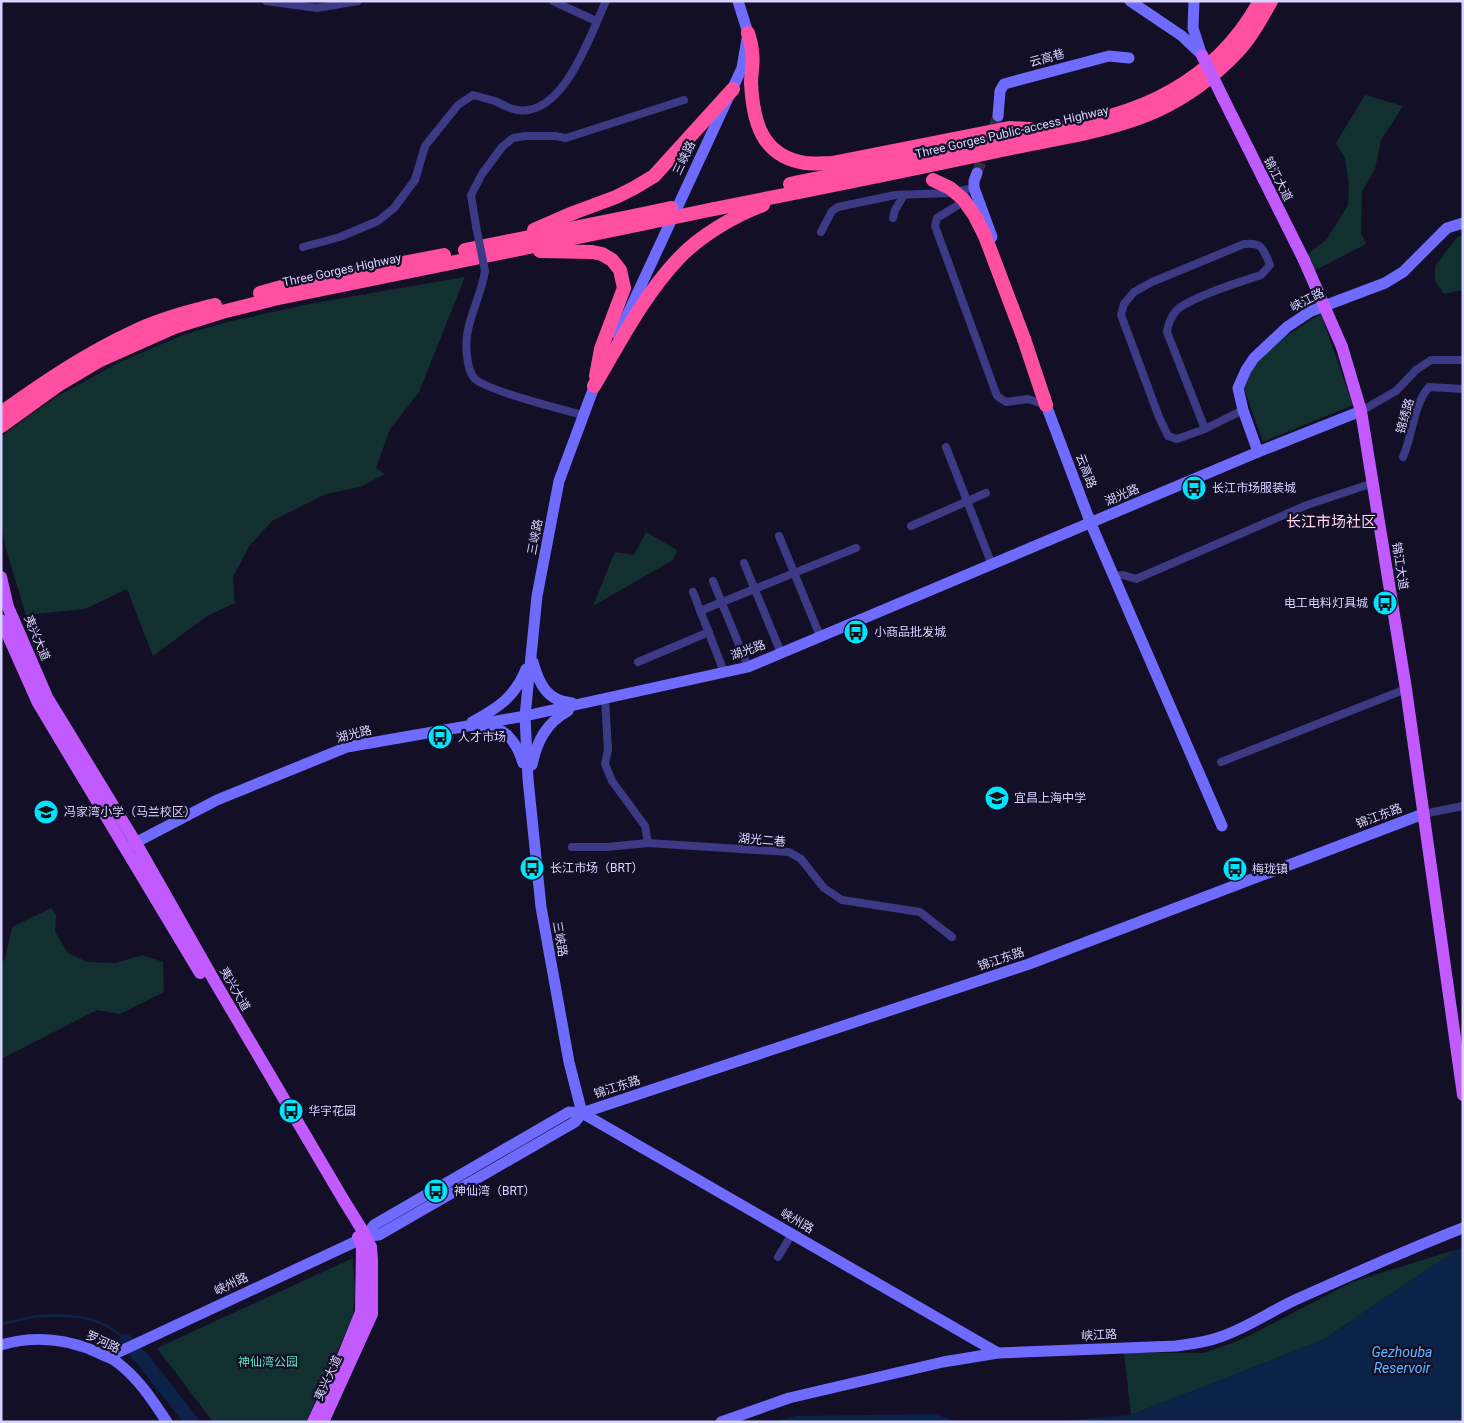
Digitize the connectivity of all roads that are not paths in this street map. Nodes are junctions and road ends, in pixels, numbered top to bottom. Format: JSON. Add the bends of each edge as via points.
{"nodes":[{"id":1,"x":266,"y":1,"type":"edge"},
{"id":2,"x":358,"y":1,"type":"edge"},
{"id":3,"x":552,"y":1,"type":"edge"},
{"id":4,"x":606,"y":1,"type":"edge"},
{"id":5,"x":738,"y":1,"type":"edge"},
{"id":6,"x":1130,"y":1,"type":"edge"},
{"id":7,"x":1194,"y":1,"type":"edge"},
{"id":8,"x":1260,"y":1,"type":"edge"},
{"id":9,"x":1271,"y":1,"type":"edge"},
{"id":10,"x":596,"y":21,"type":"junction"},
{"id":11,"x":748,"y":33,"type":"junction"},
{"id":12,"x":1202,"y":55,"type":"junction"},
{"id":13,"x":1129,"y":58,"type":"dead end"},
{"id":14,"x":733,"y":89,"type":"junction"},
{"id":15,"x":684,"y":100,"type":"dead end"},
{"id":16,"x":998,"y":116,"type":"tunnel mouth"},
{"id":17,"x":1046,"y":130,"type":"junction"},
{"id":18,"x":977,"y":173,"type":"tunnel mouth"},
{"id":19,"x":885,"y":176,"type":"junction"},
{"id":20,"x":974,"y":188,"type":"junction"},
{"id":21,"x":792,"y":194,"type":"junction"},
{"id":22,"x":904,"y":195,"type":"junction"},
{"id":23,"x":714,"y":204,"type":"junction"},
{"id":24,"x":958,"y":205,"type":"dead end"},
{"id":25,"x":893,"y":218,"type":"dead end"},
{"id":26,"x":1463,"y":223,"type":"edge"},
{"id":27,"x":820,"y":232,"type":"dead end"},
{"id":28,"x":512,"y":245,"type":"junction"},
{"id":29,"x":303,"y":247,"type":"dead end"},
{"id":30,"x":1463,"y":360,"type":"edge"},
{"id":31,"x":594,"y":386,"type":"junction"},
{"id":32,"x":1463,"y":388,"type":"edge"},
{"id":33,"x":1046,"y":405,"type":"junction"},
{"id":34,"x":19,"y":407,"type":"junction"},
{"id":35,"x":1243,"y":410,"type":"junction"},
{"id":36,"x":1362,"y":411,"type":"junction"},
{"id":37,"x":1,"y":413,"type":"edge"},
{"id":38,"x":583,"y":415,"type":"junction"},
{"id":39,"x":1,"y":426,"type":"edge"},
{"id":40,"x":1205,"y":429,"type":"junction"},
{"id":41,"x":946,"y":447,"type":"dead end"},
{"id":42,"x":1258,"y":452,"type":"junction"},
{"id":43,"x":1403,"y":457,"type":"dead end"},
{"id":44,"x":1373,"y":483,"type":"junction"},
{"id":45,"x":986,"y":493,"type":"dead end"},
{"id":46,"x":967,"y":501,"type":"junction"},
{"id":47,"x":1091,"y":524,"type":"junction"},
{"id":48,"x":911,"y":526,"type":"dead end"},
{"id":49,"x":779,"y":536,"type":"dead end"},
{"id":50,"x":856,"y":548,"type":"dead end"},
{"id":51,"x":744,"y":563,"type":"dead end"},
{"id":52,"x":992,"y":565,"type":"junction"},
{"id":53,"x":794,"y":573,"type":"junction"},
{"id":54,"x":1,"y":576,"type":"edge"},
{"id":55,"x":1114,"y":576,"type":"junction"},
{"id":56,"x":713,"y":581,"type":"dead end"},
{"id":57,"x":754,"y":589,"type":"junction"},
{"id":58,"x":693,"y":592,"type":"dead end"},
{"id":59,"x":722,"y":602,"type":"junction"},
{"id":60,"x":5,"y":609,"type":"edge"},
{"id":61,"x":700,"y":611,"type":"junction"},
{"id":62,"x":1,"y":620,"type":"edge"},
{"id":63,"x":708,"y":632,"type":"junction"},
{"id":64,"x":820,"y":636,"type":"junction"},
{"id":65,"x":781,"y":653,"type":"junction"},
{"id":66,"x":531,"y":655,"type":"junction"},
{"id":67,"x":638,"y":662,"type":"dead end"},
{"id":68,"x":748,"y":667,"type":"junction"},
{"id":69,"x":724,"y":672,"type":"junction"},
{"id":70,"x":1406,"y":689,"type":"junction"},
{"id":71,"x":604,"y":699,"type":"junction"},
{"id":72,"x":581,"y":704,"type":"junction"},
{"id":73,"x":525,"y":716,"type":"junction"},
{"id":74,"x":463,"y":727,"type":"junction"},
{"id":75,"x":1221,"y":762,"type":"dead end"},
{"id":76,"x":528,"y":779,"type":"junction"},
{"id":77,"x":1463,"y":806,"type":"edge"},
{"id":78,"x":1423,"y":814,"type":"junction"},
{"id":79,"x":1222,"y":826,"type":"dead end"},
{"id":80,"x":648,"y":843,"type":"junction"},
{"id":81,"x":131,"y":846,"type":"junction"},
{"id":82,"x":572,"y":847,"type":"dead end"},
{"id":83,"x":952,"y":938,"type":"dead end"},
{"id":84,"x":1463,"y":1095,"type":"edge"},
{"id":85,"x":582,"y":1113,"type":"junction"},
{"id":86,"x":1463,"y":1228,"type":"edge"},
{"id":87,"x":792,"y":1234,"type":"junction"},
{"id":88,"x":362,"y":1238,"type":"junction"},
{"id":89,"x":778,"y":1257,"type":"dead end"},
{"id":90,"x":1,"y":1345,"type":"edge"},
{"id":91,"x":998,"y":1353,"type":"junction"},
{"id":92,"x":108,"y":1357,"type":"junction"},
{"id":93,"x":167,"y":1422,"type":"edge"},
{"id":94,"x":313,"y":1422,"type":"edge"},
{"id":95,"x":323,"y":1422,"type":"edge"},
{"id":96,"x":721,"y":1422,"type":"edge"}],
"edges":[{"from":1,"to":2,"type":"street","via":[[317,8]]},
{"from":3,"to":10,"type":"street"},
{"from":4,"to":10,"type":"street"},
{"from":5,"to":11,"type":"main road","name":"三峡路"},
{"from":6,"to":12,"type":"main road","via":[[1182,36]]},
{"from":7,"to":12,"type":"main road","via":[[1193,28]]},
{"from":8,"to":17,"type":"highway","name":"Three Gorges Public-access Highway","via":[[1238,35],[1217,59],[1170,92],[1111,116]]},
{"from":9,"to":19,"type":"highway","name":"Three Gorges Public-access Highway","via":[[1242,48],[1186,94],[1156,111],[1094,130]]},
{"from":10,"to":29,"type":"street","via":[[572,73],[554,97],[537,109],[516,110],[473,95],[458,105],[425,146],[415,180],[394,208],[378,221],[340,237]]},
{"from":11,"to":14,"type":"main road","name":"三峡路","via":[[742,68]]},
{"from":11,"to":17,"type":"highway","via":[[753,53],[751,81],[756,123],[768,144],[796,161],[832,163],[1010,128]]},
{"from":12,"to":36,"type":"main road","name":"锦江大道","bridge":true,"via":[[1304,260],[1342,347]]},
{"from":13,"to":16,"type":"main road","name":"云高巷","via":[[1109,56],[1004,84],[1000,91]]},
{"from":14,"to":28,"type":"highway","via":[[654,176]]},
{"from":14,"to":31,"type":"main road","name":"三峡路"},
{"from":15,"to":38,"type":"street","bridge":true,"via":[[566,138],[514,138],[502,147],[471,195],[485,271],[467,331],[466,355],[474,378],[503,392]]},
{"from":17,"to":23,"type":"highway","name":"Three Gorges Public-access Highway"},
{"from":18,"to":20,"type":"main road"},
{"from":19,"to":21,"type":"highway","name":"Three Gorges Public-access Highway"},
{"from":19,"to":33,"type":"highway","bridge":true,"via":[[919,176],[933,180],[957,193],[975,216],[1024,339]]},
{"from":20,"to":22,"type":"street"},
{"from":20,"to":33,"type":"main road","name":"云高路","via":[[1044,388]]},
{"from":21,"to":23,"type":"highway","name":"Three Gorges Public-access Highway"},
{"from":21,"to":31,"type":"highway","via":[[729,222],[679,258],[639,310]]},
{"from":22,"to":25,"type":"street"},
{"from":22,"to":27,"type":"street","via":[[834,209]]},
{"from":23,"to":28,"type":"highway","name":"Three Gorges Highway","bridge":true},
{"from":24,"to":33,"type":"street","via":[[937,218],[935,226],[998,396],[1006,402],[1028,399]]},
{"from":26,"to":35,"type":"main road","name":"峡江路","via":[[1446,228],[1403,272],[1385,283],[1311,311],[1287,327],[1246,370],[1238,388]]},
{"from":28,"to":31,"type":"highway","via":[[602,254],[620,270],[624,288],[601,349]]},
{"from":28,"to":34,"type":"highway","name":"Three Gorges Highway","via":[[274,299],[174,327],[100,360]]},
{"from":30,"to":36,"type":"street","via":[[1431,360],[1396,391]]},
{"from":31,"to":38,"type":"main road","name":"三峡路"},
{"from":32,"to":43,"type":"street","name":"锦绣路","via":[[1430,387],[1423,394]]},
{"from":33,"to":47,"type":"main road","name":"云高路"},
{"from":34,"to":37,"type":"highway","name":"Three Gorges Highway"},
{"from":34,"to":39,"type":"highway","name":"Three Gorges Highway"},
{"from":35,"to":40,"type":"street"},
{"from":35,"to":42,"type":"main road","name":"峡江路"},
{"from":36,"to":42,"type":"main road","name":"湖光路"},
{"from":36,"to":44,"type":"main road","name":"锦江大道"},
{"from":38,"to":66,"type":"main road","name":"三峡路","via":[[559,481],[537,596]]},
{"from":40,"to":40,"type":"street","via":[[1178,439],[1168,436],[1121,315],[1124,304],[1134,292],[1152,282],[1244,244],[1255,243],[1263,248],[1270,265],[1267,270],[1189,302],[1176,310],[1168,324],[1167,332]]},
{"from":41,"to":46,"type":"street"},
{"from":42,"to":47,"type":"main road","name":"湖光路"},
{"from":44,"to":55,"type":"street","via":[[1307,505],[1136,578]]},
{"from":44,"to":70,"type":"main road","name":"锦江大道"},
{"from":45,"to":46,"type":"street"},
{"from":46,"to":48,"type":"street"},
{"from":46,"to":52,"type":"street"},
{"from":47,"to":52,"type":"main road","name":"湖光路"},
{"from":47,"to":55,"type":"main road","name":"云高路"},
{"from":49,"to":53,"type":"street"},
{"from":50,"to":53,"type":"street"},
{"from":51,"to":57,"type":"street"},
{"from":52,"to":64,"type":"main road","name":"湖光路"},
{"from":53,"to":57,"type":"street"},
{"from":53,"to":64,"type":"street"},
{"from":54,"to":60,"type":"main road","name":"夷兴大道"},
{"from":55,"to":79,"type":"main road","name":"云高路"},
{"from":56,"to":59,"type":"street"},
{"from":57,"to":59,"type":"street"},
{"from":57,"to":65,"type":"street"},
{"from":58,"to":61,"type":"street"},
{"from":59,"to":61,"type":"street"},
{"from":59,"to":68,"type":"street"},
{"from":60,"to":81,"type":"main road","name":"夷兴大道","via":[[47,697]]},
{"from":61,"to":63,"type":"street"},
{"from":62,"to":81,"type":"main road","name":"夷兴大道","via":[[38,703]]},
{"from":63,"to":67,"type":"street"},
{"from":63,"to":69,"type":"street"},
{"from":64,"to":65,"type":"main road","name":"湖光路"},
{"from":65,"to":68,"type":"main road","name":"湖光路"},
{"from":66,"to":72,"type":"main road","via":[[547,693],[561,702]]},
{"from":66,"to":73,"type":"main road","name":"三峡路"},
{"from":66,"to":74,"type":"main road","via":[[522,681],[510,698]]},
{"from":68,"to":69,"type":"main road","name":"湖光路"},
{"from":69,"to":71,"type":"main road","name":"湖光路"},
{"from":70,"to":75,"type":"street"},
{"from":70,"to":78,"type":"main road","name":"锦江大道"},
{"from":71,"to":72,"type":"main road","name":"湖光路"},
{"from":71,"to":80,"type":"street","via":[[608,750],[604,764],[612,781],[645,826]]},
{"from":72,"to":73,"type":"main road","name":"湖光路"},
{"from":72,"to":76,"type":"main road","via":[[557,717],[543,732]]},
{"from":73,"to":74,"type":"main road","name":"湖光路"},
{"from":73,"to":76,"type":"main road","name":"三峡路"},
{"from":74,"to":76,"type":"main road","via":[[488,726],[507,734],[519,750]]},
{"from":74,"to":81,"type":"main road","name":"湖光路","via":[[347,747],[217,800]]},
{"from":76,"to":85,"type":"main road","name":"三峡路","via":[[541,907],[569,1062]]},
{"from":77,"to":78,"type":"street"},
{"from":78,"to":84,"type":"main road","name":"锦江大道"},
{"from":78,"to":85,"type":"main road","name":"锦江东路","via":[[1029,964]]},
{"from":80,"to":82,"type":"street","name":"湖光二巷"},
{"from":80,"to":83,"type":"street","name":"湖光二巷","via":[[788,852],[800,859],[824,888],[842,900],[920,912]]},
{"from":81,"to":88,"type":"main road","name":"夷兴大道","via":[[343,1199]]},
{"from":85,"to":87,"type":"main road","name":"峡州路"},
{"from":85,"to":88,"type":"main road","name":"峡州路","via":[[575,1122],[380,1235]]},
{"from":86,"to":91,"type":"main road","name":"峡江路","via":[[1197,1344]]},
{"from":87,"to":89,"type":"street"},
{"from":87,"to":91,"type":"main road","name":"峡州路"},
{"from":88,"to":92,"type":"main road","name":"峡州路"},
{"from":88,"to":94,"type":"main road","name":"夷兴大道","via":[[361,1312]]},
{"from":88,"to":95,"type":"main road","name":"夷兴大道","via":[[370,1247],[372,1261],[372,1314]]},
{"from":90,"to":92,"type":"main road","name":"罗河路","via":[[16,1340],[60,1340]]},
{"from":91,"to":96,"type":"main road","name":"峡江路","via":[[943,1362],[789,1398]]},
{"from":92,"to":93,"type":"main road","name":"罗河路","via":[[118,1362],[144,1388]]}]}
